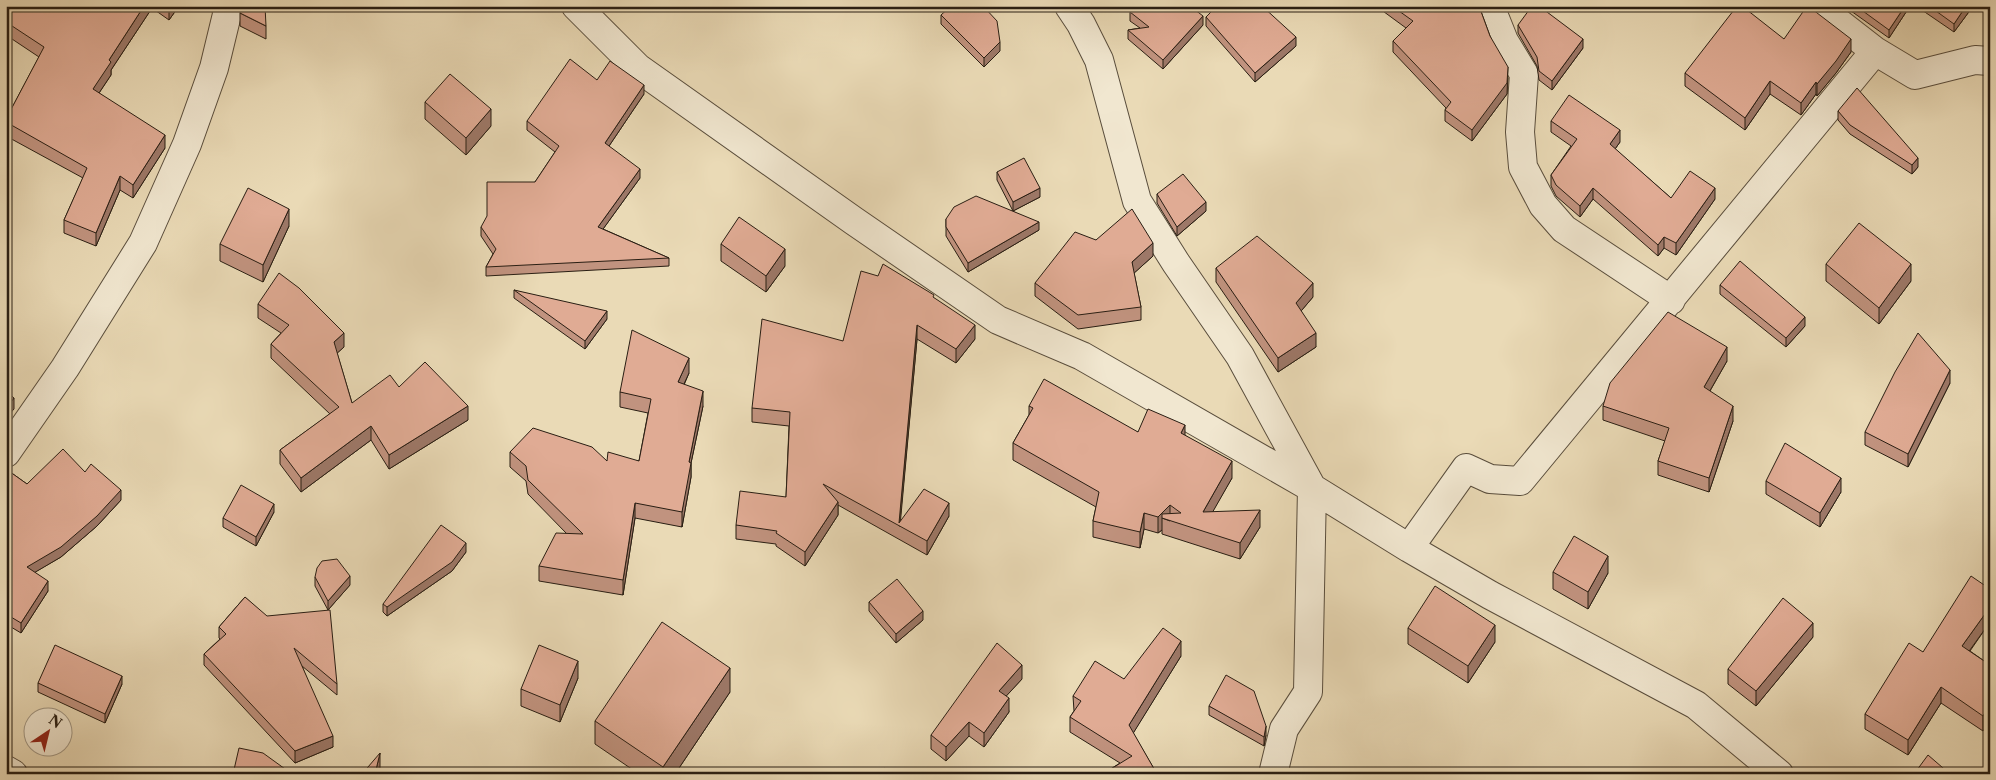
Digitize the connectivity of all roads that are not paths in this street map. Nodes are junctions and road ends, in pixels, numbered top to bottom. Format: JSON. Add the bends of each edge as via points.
{"nodes":[{"id":1,"x":229,"y":6,"type":"edge"},
{"id":2,"x":576,"y":6,"type":"edge"},
{"id":3,"x":1069,"y":6,"type":"edge"},
{"id":4,"x":1490,"y":6,"type":"edge"},
{"id":5,"x":1817,"y":6,"type":"edge"},
{"id":6,"x":1875,"y":51,"type":"junction"},
{"id":7,"x":1990,"y":61,"type":"edge"},
{"id":8,"x":1670,"y":300,"type":"junction"},
{"id":9,"x":6,"y":453,"type":"edge"},
{"id":10,"x":1312,"y":488,"type":"junction"},
{"id":11,"x":1410,"y":548,"type":"junction"},
{"id":12,"x":6,"y":770,"type":"edge"},
{"id":13,"x":13,"y":774,"type":"edge"},
{"id":14,"x":1273,"y":774,"type":"edge"},
{"id":15,"x":1779,"y":774,"type":"edge"}],
"edges":[{"from":1,"to":9,"type":"street","via":[[214,68],[187,144],[143,243],[65,368]]},
{"from":2,"to":10,"type":"street","via":[[638,68],[998,320],[1082,356]]},
{"from":3,"to":10,"type":"street","via":[[1099,60],[1137,201],[1240,356]]},
{"from":4,"to":8,"type":"street","via":[[1504,40],[1524,74],[1520,132],[1523,167],[1542,205],[1564,229]]},
{"from":5,"to":6,"type":"street"},
{"from":6,"to":7,"type":"street","via":[[1915,75],[1975,60]]},
{"from":6,"to":8,"type":"street"},
{"from":8,"to":11,"type":"street","via":[[1520,481],[1490,479],[1466,468]]},
{"from":10,"to":11,"type":"street"},
{"from":10,"to":14,"type":"street","via":[[1308,692],[1284,729]]},
{"from":11,"to":15,"type":"street","via":[[1490,595],[1696,705]]},
{"from":12,"to":13,"type":"street"}]}
